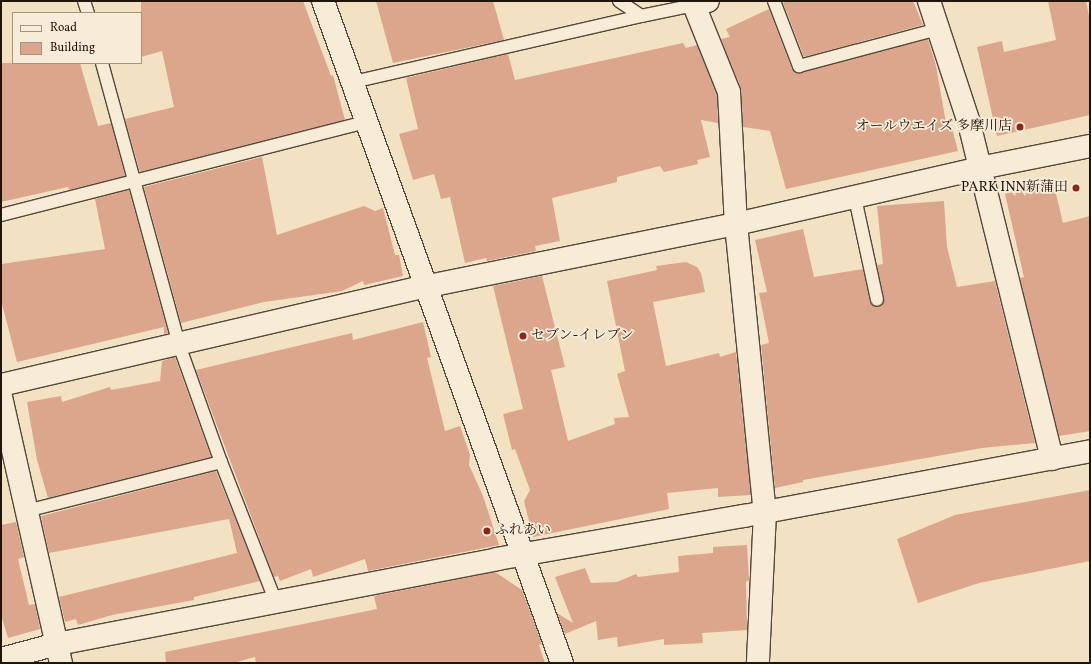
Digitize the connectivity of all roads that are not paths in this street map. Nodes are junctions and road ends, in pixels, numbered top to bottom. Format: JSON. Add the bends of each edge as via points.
{"nodes":[{"id":1,"x":84,"y":1,"type":"edge"},
{"id":2,"x":323,"y":1,"type":"edge"},
{"id":3,"x":619,"y":1,"type":"edge"},
{"id":4,"x":774,"y":1,"type":"edge"},
{"id":5,"x":928,"y":1,"type":"edge"},
{"id":6,"x":698,"y":2,"type":"edge"},
{"id":7,"x":88,"y":12,"type":"edge"},
{"id":8,"x":641,"y":16,"type":"junction"},
{"id":9,"x":938,"y":29,"type":"junction"},
{"id":10,"x":102,"y":64,"type":"edge"},
{"id":11,"x":353,"y":82,"type":"junction"},
{"id":12,"x":368,"y":122,"type":"junction"},
{"id":13,"x":1089,"y":151,"type":"edge"},
{"id":14,"x":980,"y":168,"type":"junction"},
{"id":15,"x":134,"y":180,"type":"junction"},
{"id":16,"x":855,"y":198,"type":"junction"},
{"id":17,"x":1,"y":215,"type":"edge"},
{"id":18,"x":736,"y":224,"type":"junction"},
{"id":19,"x":428,"y":286,"type":"junction"},
{"id":20,"x":877,"y":300,"type":"dead end"},
{"id":21,"x":180,"y":345,"type":"junction"},
{"id":22,"x":1,"y":385,"type":"edge"},
{"id":23,"x":1,"y":397,"type":"edge"},
{"id":24,"x":1090,"y":451,"type":"edge"},
{"id":25,"x":1052,"y":459,"type":"junction"},
{"id":26,"x":221,"y":462,"type":"junction"},
{"id":27,"x":26,"y":511,"type":"junction"},
{"id":28,"x":765,"y":512,"type":"junction"},
{"id":29,"x":523,"y":555,"type":"junction"},
{"id":30,"x":276,"y":602,"type":"junction"},
{"id":31,"x":59,"y":653,"type":"edge"},
{"id":32,"x":1,"y":659,"type":"edge"},
{"id":33,"x":562,"y":663,"type":"edge"},
{"id":34,"x":758,"y":663,"type":"edge"}],
"edges":[{"from":1,"to":7,"type":"lane"},
{"from":2,"to":11,"type":"street"},
{"from":3,"to":8,"type":"lane"},
{"from":4,"to":9,"type":"lane","via":[[799,66]]},
{"from":5,"to":9,"type":"street"},
{"from":6,"to":8,"type":"lane"},
{"from":6,"to":18,"type":"street","via":[[729,92]]},
{"from":8,"to":11,"type":"lane"},
{"from":9,"to":14,"type":"street","via":[[969,123]]},
{"from":10,"to":15,"type":"lane"},
{"from":11,"to":12,"type":"street"},
{"from":12,"to":15,"type":"lane"},
{"from":12,"to":19,"type":"street"},
{"from":13,"to":14,"type":"street"},
{"from":14,"to":16,"type":"street"},
{"from":14,"to":25,"type":"street"},
{"from":15,"to":17,"type":"lane"},
{"from":15,"to":21,"type":"lane"},
{"from":16,"to":18,"type":"street"},
{"from":16,"to":20,"type":"lane"},
{"from":18,"to":19,"type":"street"},
{"from":18,"to":28,"type":"street"},
{"from":19,"to":21,"type":"street"},
{"from":19,"to":29,"type":"street"},
{"from":21,"to":22,"type":"street"},
{"from":21,"to":26,"type":"lane"},
{"from":23,"to":27,"type":"street"},
{"from":24,"to":25,"type":"street"},
{"from":25,"to":28,"type":"street"},
{"from":26,"to":27,"type":"lane"},
{"from":26,"to":30,"type":"lane"},
{"from":27,"to":31,"type":"street"},
{"from":28,"to":29,"type":"street"},
{"from":28,"to":34,"type":"street"},
{"from":29,"to":30,"type":"street"},
{"from":29,"to":33,"type":"street"},
{"from":30,"to":31,"type":"street"},
{"from":31,"to":32,"type":"street"}]}
